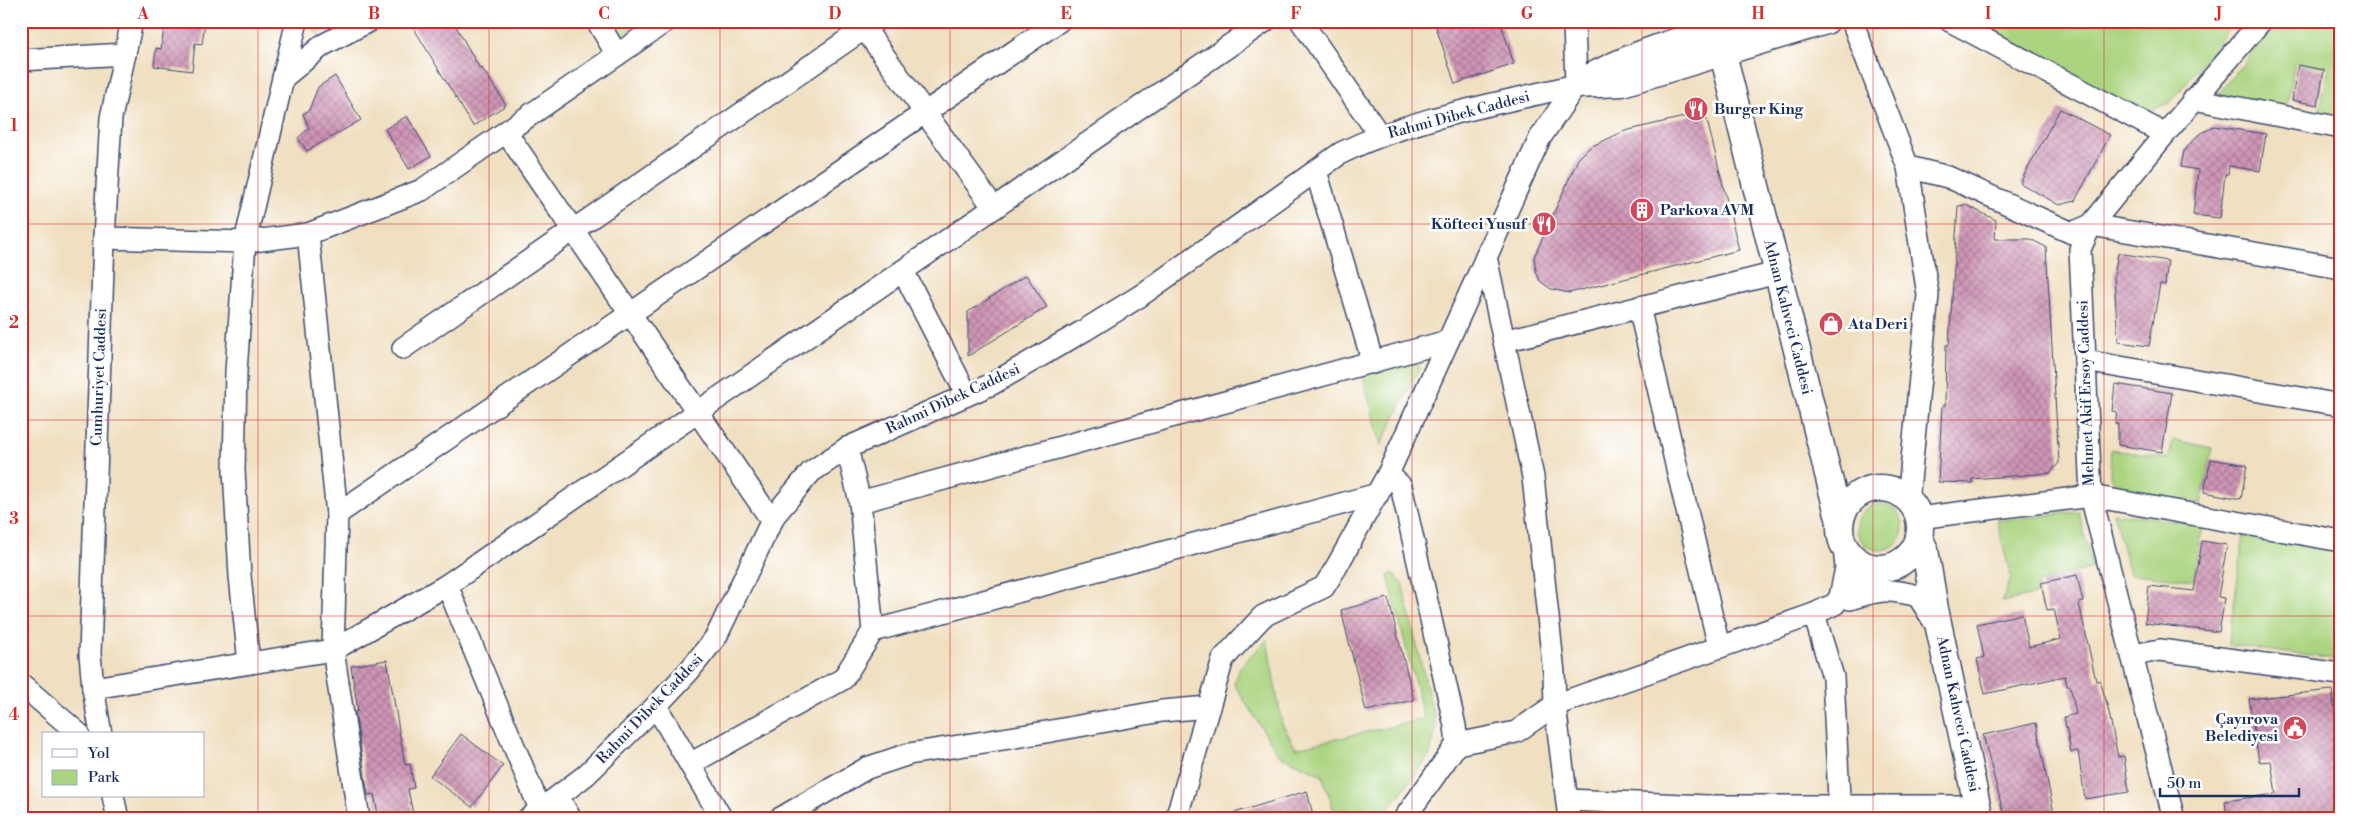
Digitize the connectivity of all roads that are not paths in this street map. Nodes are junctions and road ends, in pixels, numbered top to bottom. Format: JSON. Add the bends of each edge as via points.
{"nodes":[{"id":1,"x":132,"y":21,"type":"edge"},
{"id":2,"x":297,"y":21,"type":"edge"},
{"id":3,"x":369,"y":21,"type":"edge"},
{"id":4,"x":597,"y":21,"type":"edge"},
{"id":5,"x":666,"y":21,"type":"edge"},
{"id":6,"x":1059,"y":21,"type":"edge"},
{"id":7,"x":1265,"y":21,"type":"edge"},
{"id":8,"x":1301,"y":21,"type":"edge"},
{"id":9,"x":1574,"y":21,"type":"edge"},
{"id":10,"x":1756,"y":21,"type":"edge"},
{"id":11,"x":1826,"y":21,"type":"edge"},
{"id":12,"x":1852,"y":21,"type":"edge"},
{"id":13,"x":1950,"y":21,"type":"edge"},
{"id":14,"x":2261,"y":21,"type":"edge"},
{"id":15,"x":866,"y":24,"type":"edge"},
{"id":16,"x":1719,"y":31,"type":"edge"},
{"id":17,"x":125,"y":54,"type":"junction"},
{"id":18,"x":617,"y":55,"type":"junction"},
{"id":19,"x":21,"y":60,"type":"edge"},
{"id":20,"x":283,"y":78,"type":"junction"},
{"id":21,"x":1576,"y":85,"type":"junction"},
{"id":22,"x":2194,"y":99,"type":"junction"},
{"id":23,"x":924,"y":113,"type":"junction"},
{"id":24,"x":2341,"y":128,"type":"edge"},
{"id":25,"x":506,"y":132,"type":"junction"},
{"id":26,"x":2165,"y":134,"type":"junction"},
{"id":27,"x":1380,"y":136,"type":"junction"},
{"id":28,"x":1908,"y":167,"type":"junction"},
{"id":29,"x":1316,"y":171,"type":"junction"},
{"id":30,"x":994,"y":208,"type":"junction"},
{"id":31,"x":2092,"y":225,"type":"junction"},
{"id":32,"x":573,"y":230,"type":"junction"},
{"id":33,"x":308,"y":234,"type":"junction"},
{"id":34,"x":104,"y":238,"type":"junction"},
{"id":35,"x":245,"y":242,"type":"junction"},
{"id":36,"x":1486,"y":257,"type":"junction"},
{"id":37,"x":2341,"y":268,"type":"edge"},
{"id":38,"x":903,"y":271,"type":"junction"},
{"id":39,"x":1777,"y":273,"type":"junction"},
{"id":40,"x":1639,"y":307,"type":"junction"},
{"id":41,"x":630,"y":313,"type":"junction"},
{"id":42,"x":1448,"y":341,"type":"junction"},
{"id":43,"x":1504,"y":341,"type":"junction"},
{"id":44,"x":403,"y":348,"type":"dead end"},
{"id":45,"x":2085,"y":361,"type":"junction"},
{"id":46,"x":1373,"y":363,"type":"junction"},
{"id":47,"x":967,"y":395,"type":"junction"},
{"id":48,"x":2341,"y":405,"type":"edge"},
{"id":49,"x":698,"y":412,"type":"junction"},
{"id":50,"x":847,"y":448,"type":"junction"},
{"id":51,"x":1825,"y":466,"type":"junction"},
{"id":52,"x":1388,"y":474,"type":"junction"},
{"id":53,"x":1862,"y":492,"type":"junction"},
{"id":54,"x":1378,"y":494,"type":"junction"},
{"id":55,"x":2091,"y":496,"type":"junction"},
{"id":56,"x":860,"y":502,"type":"junction"},
{"id":57,"x":337,"y":514,"type":"junction"},
{"id":58,"x":1915,"y":519,"type":"junction"},
{"id":59,"x":772,"y":521,"type":"junction"},
{"id":60,"x":1842,"y":535,"type":"junction"},
{"id":61,"x":2341,"y":541,"type":"edge"},
{"id":62,"x":1893,"y":565,"type":"junction"},
{"id":63,"x":447,"y":585,"type":"junction"},
{"id":64,"x":1838,"y":600,"type":"junction"},
{"id":65,"x":1935,"y":610,"type":"junction"},
{"id":66,"x":1814,"y":614,"type":"junction"},
{"id":67,"x":873,"y":631,"type":"junction"},
{"id":68,"x":1941,"y":635,"type":"junction"},
{"id":69,"x":1719,"y":646,"type":"junction"},
{"id":70,"x":333,"y":650,"type":"junction"},
{"id":71,"x":2133,"y":655,"type":"junction"},
{"id":72,"x":249,"y":663,"type":"junction"},
{"id":73,"x":2341,"y":674,"type":"edge"},
{"id":74,"x":21,"y":684,"type":"edge"},
{"id":75,"x":93,"y":688,"type":"junction"},
{"id":76,"x":1555,"y":705,"type":"junction"},
{"id":77,"x":656,"y":706,"type":"junction"},
{"id":78,"x":1210,"y":707,"type":"junction"},
{"id":79,"x":77,"y":732,"type":"edge"},
{"id":80,"x":101,"y":732,"type":"edge"},
{"id":81,"x":1457,"y":744,"type":"junction"},
{"id":82,"x":690,"y":764,"type":"junction"},
{"id":83,"x":558,"y":797,"type":"junction"},
{"id":84,"x":113,"y":798,"type":"edge"},
{"id":85,"x":1568,"y":809,"type":"edge"},
{"id":86,"x":1979,"y":812,"type":"edge"},
{"id":87,"x":1706,"y":813,"type":"edge"},
{"id":88,"x":1840,"y":813,"type":"edge"},
{"id":89,"x":534,"y":814,"type":"edge"},
{"id":90,"x":118,"y":819,"type":"edge"},
{"id":91,"x":359,"y":819,"type":"edge"},
{"id":92,"x":571,"y":819,"type":"edge"},
{"id":93,"x":722,"y":819,"type":"edge"},
{"id":94,"x":779,"y":819,"type":"edge"},
{"id":95,"x":1176,"y":819,"type":"edge"},
{"id":96,"x":1404,"y":819,"type":"edge"},
{"id":97,"x":2174,"y":819,"type":"edge"}],
"edges":[{"from":1,"to":17,"type":"street","name":"Cumhuriyet Caddesi"},
{"from":2,"to":20,"type":"street"},
{"from":3,"to":20,"type":"street","via":[[323,46]]},
{"from":4,"to":18,"type":"street"},
{"from":5,"to":18,"type":"street"},
{"from":6,"to":23,"type":"street"},
{"from":7,"to":30,"type":"street"},
{"from":8,"to":27,"type":"street"},
{"from":9,"to":21,"type":"street"},
{"from":10,"to":16,"type":"main road","name":"Rahmi Dibek Caddesi"},
{"from":11,"to":16,"type":"main road","name":"Rahmi Dibek Caddesi"},
{"from":12,"to":28,"type":"street"},
{"from":13,"to":26,"type":"street"},
{"from":14,"to":22,"type":"street","name":"Mehmet Akif Ersoy Caddesi"},
{"from":15,"to":23,"type":"street"},
{"from":15,"to":32,"type":"street"},
{"from":16,"to":21,"type":"main road","name":"Rahmi Dibek Caddesi","via":[[1622,83]]},
{"from":16,"to":39,"type":"main road","name":"Adnan Kahveci Caddesi"},
{"from":17,"to":19,"type":"street"},
{"from":17,"to":34,"type":"street","name":"Cumhuriyet Caddesi","via":[[111,118]]},
{"from":18,"to":25,"type":"street"},
{"from":20,"to":35,"type":"street"},
{"from":21,"to":27,"type":"street","name":"Rahmi Dibek Caddesi","via":[[1414,124]]},
{"from":21,"to":36,"type":"street","via":[[1540,138]]},
{"from":22,"to":24,"type":"street"},
{"from":22,"to":26,"type":"street","name":"Mehmet Akif Ersoy Caddesi"},
{"from":23,"to":30,"type":"street"},
{"from":23,"to":41,"type":"street"},
{"from":25,"to":32,"type":"street"},
{"from":25,"to":33,"type":"street","via":[[422,190]]},
{"from":26,"to":31,"type":"street","name":"Mehmet Akif Ersoy Caddesi"},
{"from":27,"to":29,"type":"street","name":"Rahmi Dibek Caddesi","via":[[1342,153]]},
{"from":28,"to":31,"type":"street","via":[[1948,177],[2072,233]]},
{"from":28,"to":58,"type":"street","via":[[1928,295]]},
{"from":29,"to":46,"type":"street"},
{"from":29,"to":47,"type":"street","name":"Rahmi Dibek Caddesi","via":[[1132,301],[1022,368]]},
{"from":30,"to":38,"type":"street"},
{"from":31,"to":37,"type":"street"},
{"from":31,"to":45,"type":"street","name":"Mehmet Akif Ersoy Caddesi","via":[[2080,249]]},
{"from":32,"to":41,"type":"street"},
{"from":32,"to":44,"type":"street"},
{"from":33,"to":35,"type":"street"},
{"from":33,"to":57,"type":"street"},
{"from":34,"to":35,"type":"street"},
{"from":34,"to":75,"type":"street","name":"Cumhuriyet Caddesi","via":[[90,654]]},
{"from":35,"to":72,"type":"street","via":[[236,372],[234,470]]},
{"from":36,"to":42,"type":"street"},
{"from":36,"to":43,"type":"street"},
{"from":38,"to":47,"type":"street"},
{"from":38,"to":49,"type":"street"},
{"from":39,"to":40,"type":"street"},
{"from":39,"to":51,"type":"main road","name":"Adnan Kahveci Caddesi"},
{"from":40,"to":43,"type":"street"},
{"from":40,"to":69,"type":"street"},
{"from":41,"to":49,"type":"street"},
{"from":41,"to":57,"type":"street"},
{"from":42,"to":46,"type":"street"},
{"from":42,"to":52,"type":"street"},
{"from":43,"to":76,"type":"street","via":[[1533,476]]},
{"from":45,"to":48,"type":"street"},
{"from":45,"to":55,"type":"street","name":"Mehmet Akif Ersoy Caddesi"},
{"from":46,"to":56,"type":"street"},
{"from":47,"to":50,"type":"street","name":"Rahmi Dibek Caddesi"},
{"from":49,"to":59,"type":"street"},
{"from":49,"to":63,"type":"street"},
{"from":50,"to":56,"type":"street"},
{"from":50,"to":59,"type":"street","name":"Rahmi Dibek Caddesi","via":[[811,472]]},
{"from":51,"to":53,"type":"main road"},
{"from":51,"to":60,"type":"main road","name":"Adnan Kahveci Caddesi"},
{"from":52,"to":54,"type":"street"},
{"from":52,"to":81,"type":"street","via":[[1401,486]]},
{"from":53,"to":58,"type":"main road","via":[[1886,489],[1898,493]]},
{"from":53,"to":60,"type":"main road","via":[[1844,510]]},
{"from":54,"to":67,"type":"street"},
{"from":54,"to":78,"type":"street","via":[[1324,587],[1263,616],[1224,659]]},
{"from":55,"to":58,"type":"street"},
{"from":55,"to":61,"type":"street"},
{"from":55,"to":71,"type":"street","name":"Mehmet Akif Ersoy Caddesi"},
{"from":56,"to":67,"type":"street"},
{"from":57,"to":70,"type":"street"},
{"from":58,"to":62,"type":"main road","via":[[1915,548]]},
{"from":58,"to":65,"type":"main road","name":"Adnan Kahveci Caddesi","via":[[1925,550]]},
{"from":59,"to":77,"type":"street","name":"Rahmi Dibek Caddesi","via":[[716,637]]},
{"from":60,"to":62,"type":"main road","via":[[1852,557],[1862,564],[1874,568]]},
{"from":60,"to":64,"type":"street","via":[[1846,568]]},
{"from":62,"to":64,"type":"street"},
{"from":62,"to":65,"type":"main road","name":"Adnan Kahveci Caddesi","via":[[1919,585]]},
{"from":63,"to":70,"type":"street"},
{"from":63,"to":89,"type":"street"},
{"from":64,"to":66,"type":"street"},
{"from":64,"to":68,"type":"street","via":[[1892,590],[1918,596]]},
{"from":65,"to":68,"type":"main road","name":"Adnan Kahveci Caddesi"},
{"from":66,"to":69,"type":"street"},
{"from":66,"to":88,"type":"street","via":[[1833,677]]},
{"from":67,"to":82,"type":"street","via":[[843,679]]},
{"from":68,"to":86,"type":"main road","name":"Adnan Kahveci Caddesi"},
{"from":69,"to":76,"type":"street"},
{"from":70,"to":72,"type":"street"},
{"from":70,"to":91,"type":"street"},
{"from":71,"to":73,"type":"street","via":[[2160,650]]},
{"from":71,"to":97,"type":"street","name":"Mehmet Akif Ersoy Caddesi"},
{"from":72,"to":75,"type":"street"},
{"from":74,"to":79,"type":"street"},
{"from":75,"to":80,"type":"street","name":"Cumhuriyet Caddesi"},
{"from":76,"to":81,"type":"street","via":[[1516,732]]},
{"from":76,"to":85,"type":"street"},
{"from":77,"to":82,"type":"street"},
{"from":77,"to":83,"type":"street","name":"Rahmi Dibek Caddesi","via":[[586,775]]},
{"from":78,"to":94,"type":"street","via":[[1162,711],[909,754],[868,768]]},
{"from":78,"to":95,"type":"street"},
{"from":81,"to":96,"type":"street"},
{"from":82,"to":93,"type":"street"},
{"from":83,"to":89,"type":"street","name":"Rahmi Dibek Caddesi"},
{"from":83,"to":92,"type":"street"},
{"from":84,"to":90,"type":"street"},
{"from":85,"to":87,"type":"street"},
{"from":86,"to":88,"type":"street"},
{"from":87,"to":88,"type":"street"}]}
